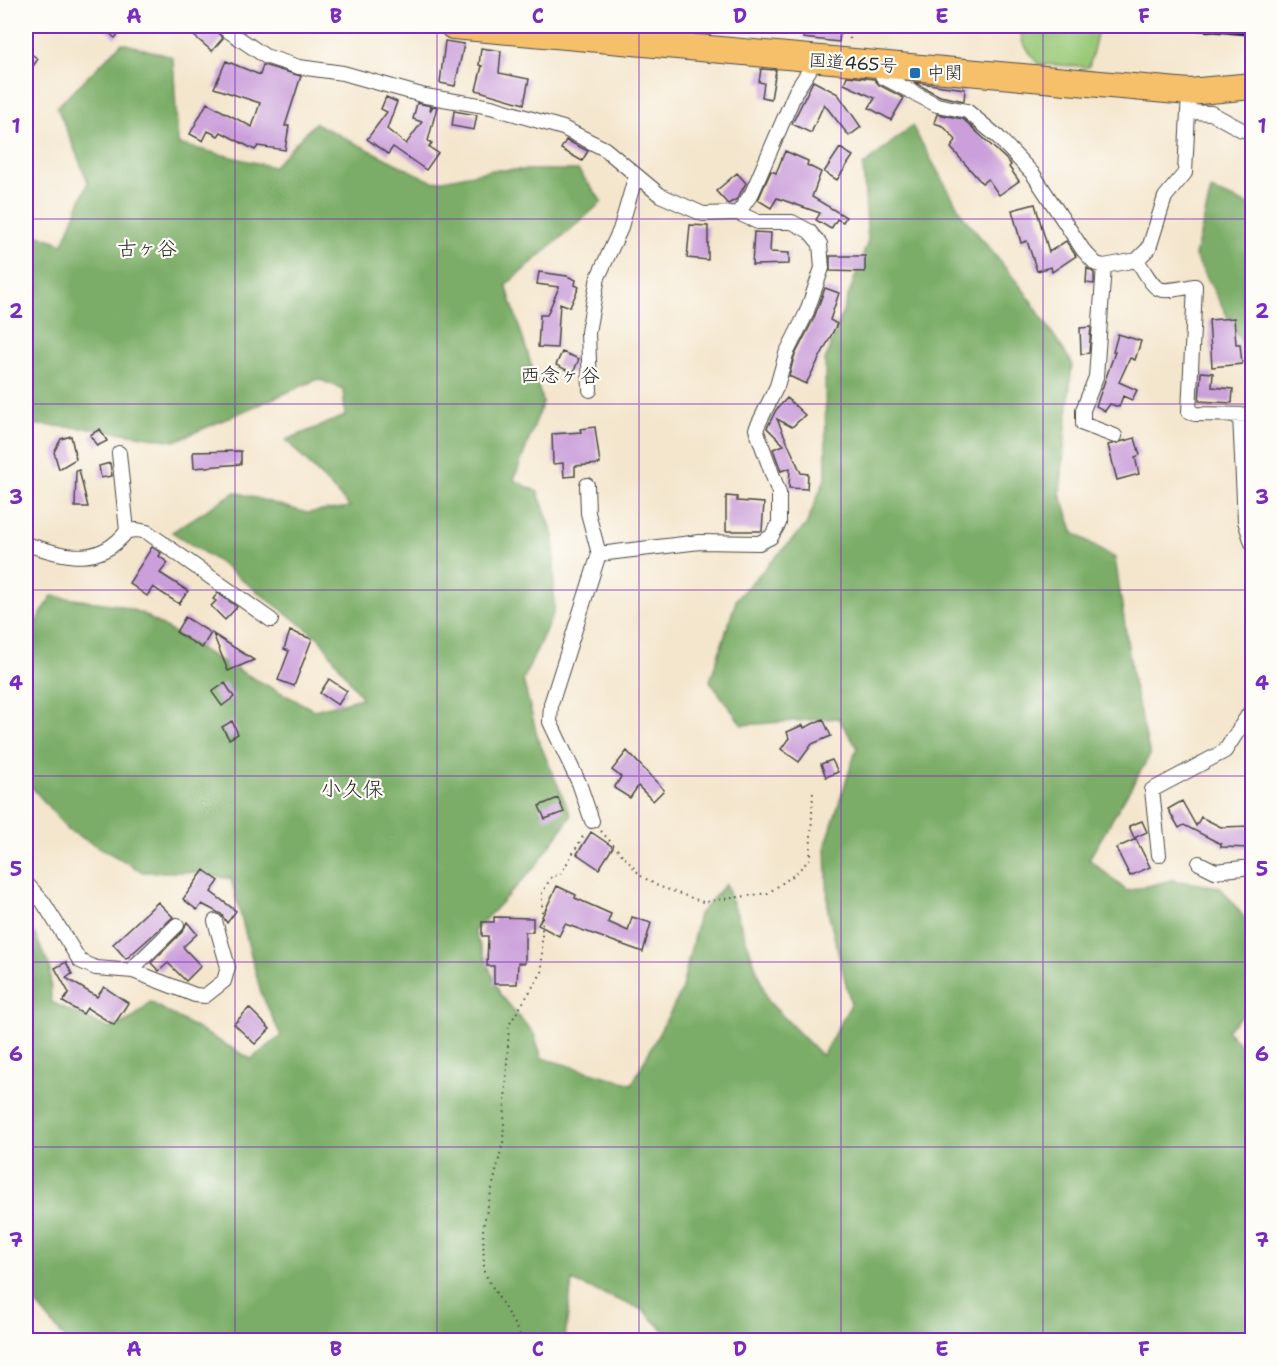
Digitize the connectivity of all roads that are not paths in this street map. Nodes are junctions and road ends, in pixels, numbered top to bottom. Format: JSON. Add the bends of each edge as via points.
{"nodes":[{"id":1,"x":221,"y":26,"type":"edge"},
{"id":2,"x":453,"y":26,"type":"edge"},
{"id":3,"x":816,"y":60,"type":"junction"},
{"id":4,"x":878,"y":64,"type":"junction"},
{"id":5,"x":1252,"y":86,"type":"edge"},
{"id":6,"x":1190,"y":102,"type":"junction"},
{"id":7,"x":1252,"y":132,"type":"edge"},
{"id":8,"x":636,"y":175,"type":"junction"},
{"id":9,"x":738,"y":213,"type":"junction"},
{"id":10,"x":1137,"y":260,"type":"junction"},
{"id":11,"x":1104,"y":266,"type":"junction"},
{"id":12,"x":590,"y":390,"type":"dead end"},
{"id":13,"x":1246,"y":415,"type":"edge"},
{"id":14,"x":1115,"y":436,"type":"dead end"},
{"id":15,"x":119,"y":453,"type":"dead end"},
{"id":16,"x":587,"y":485,"type":"dead end"},
{"id":17,"x":127,"y":531,"type":"junction"},
{"id":18,"x":1252,"y":543,"type":"edge"},
{"id":19,"x":26,"y":544,"type":"edge"},
{"id":20,"x":599,"y":554,"type":"junction"},
{"id":21,"x":271,"y":620,"type":"dead end"},
{"id":22,"x":1252,"y":709,"type":"edge"},
{"id":23,"x":592,"y":821,"type":"road end"},
{"id":24,"x":1159,"y":855,"type":"dead end"},
{"id":25,"x":1199,"y":863,"type":"dead end"},
{"id":26,"x":1252,"y":867,"type":"edge"},
{"id":27,"x":26,"y":883,"type":"edge"},
{"id":28,"x":215,"y":921,"type":"dead end"},
{"id":29,"x":177,"y":925,"type":"dead end"},
{"id":30,"x":133,"y":972,"type":"junction"}],
"edges":[{"from":1,"to":8,"type":"street","via":[[265,56],[298,67],[343,73],[425,96],[491,107],[563,128],[605,149]]},
{"from":2,"to":3,"type":"highway","name":"国道465号"},
{"from":3,"to":4,"type":"highway","name":"国道465号"},
{"from":3,"to":9,"type":"street","via":[[796,92],[752,193]]},
{"from":4,"to":6,"type":"highway","name":"国道465号"},
{"from":4,"to":11,"type":"street","via":[[884,77],[937,105],[967,111],[998,137],[1033,174],[1083,250],[1096,264]]},
{"from":5,"to":6,"type":"highway","name":"国道465号"},
{"from":6,"to":7,"type":"street"},
{"from":6,"to":10,"type":"street","via":[[1185,173],[1165,197],[1149,248]]},
{"from":8,"to":9,"type":"street","via":[[660,195],[703,214]]},
{"from":8,"to":12,"type":"street","via":[[620,230],[598,277],[588,332]]},
{"from":9,"to":20,"type":"street","via":[[758,222],[792,222],[809,231],[820,244],[822,268],[777,386],[756,429],[779,493],[779,523],[771,537],[759,543],[700,542]]},
{"from":10,"to":11,"type":"street"},
{"from":10,"to":13,"type":"street","via":[[1155,289],[1195,286],[1189,411]]},
{"from":11,"to":14,"type":"street","via":[[1096,377],[1083,410],[1083,424]]},
{"from":13,"to":18,"type":"street","via":[[1245,521]]},
{"from":15,"to":17,"type":"street"},
{"from":16,"to":20,"type":"street","via":[[588,513]]},
{"from":17,"to":19,"type":"street","via":[[116,545],[100,554],[58,554]]},
{"from":17,"to":21,"type":"street","via":[[147,532]]},
{"from":20,"to":23,"type":"street","via":[[551,704],[550,722]]},
{"from":22,"to":24,"type":"street","via":[[1225,751],[1152,790]]},
{"from":25,"to":26,"type":"street","via":[[1215,871]]},
{"from":27,"to":30,"type":"street","via":[[43,902],[80,961],[96,968]]},
{"from":28,"to":30,"type":"street","via":[[228,967],[224,981],[205,996]]},
{"from":29,"to":30,"type":"street"}]}
